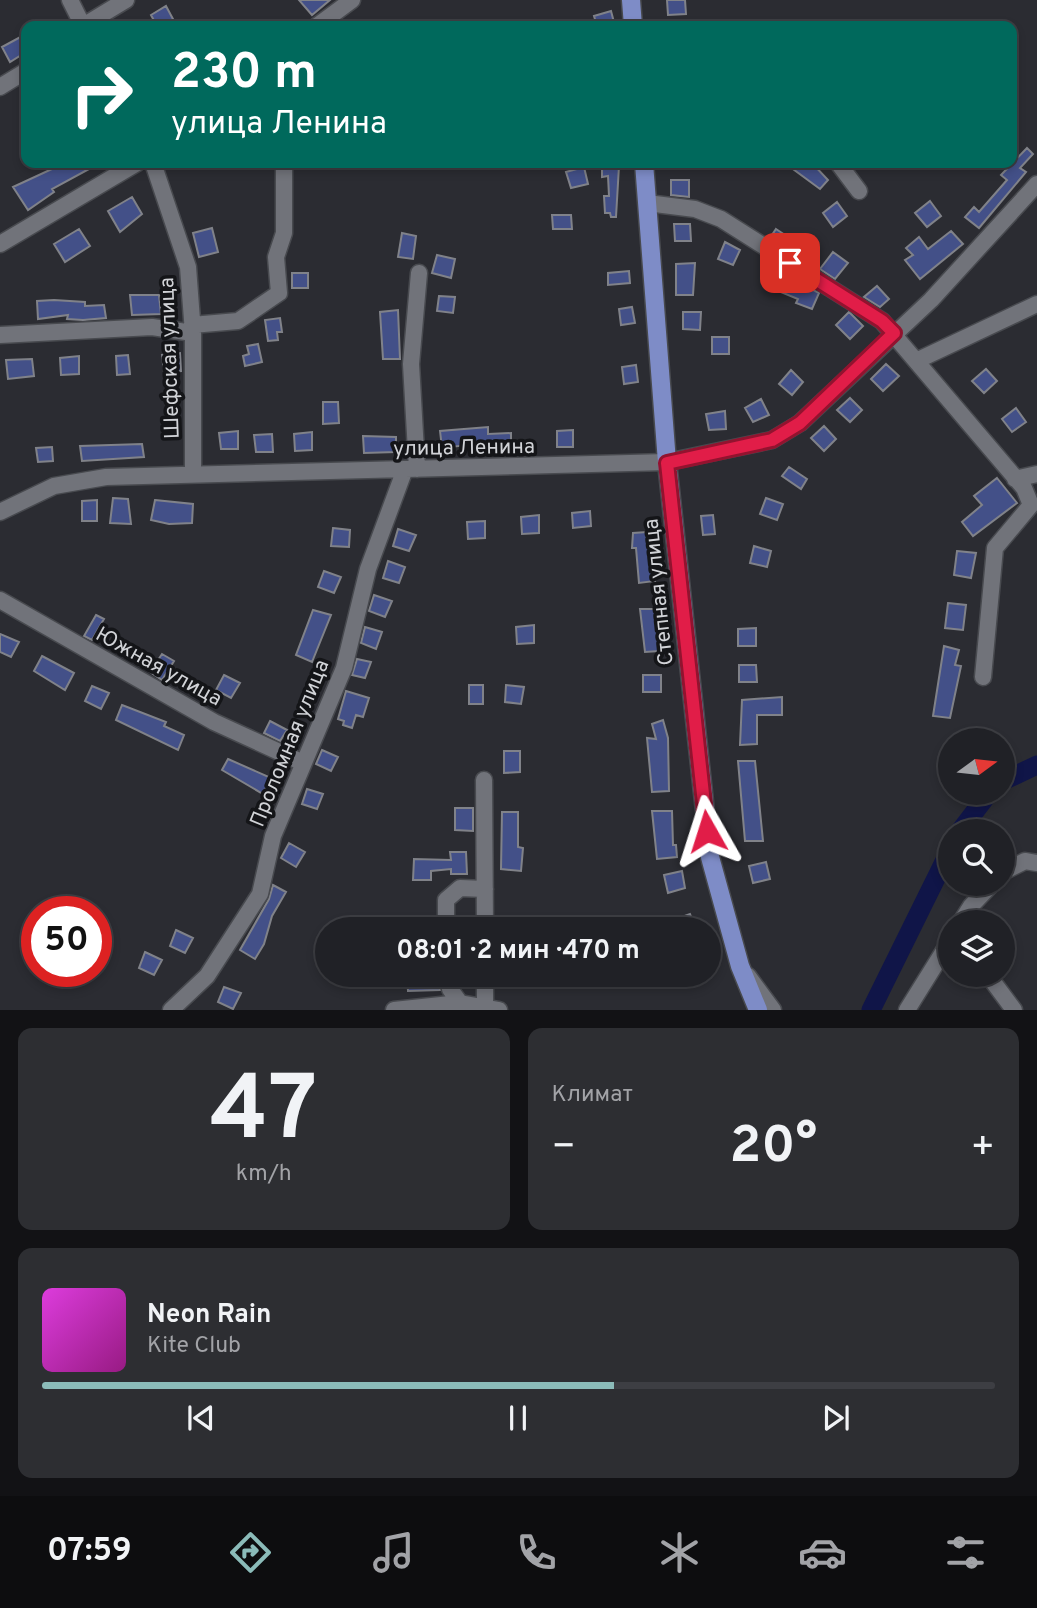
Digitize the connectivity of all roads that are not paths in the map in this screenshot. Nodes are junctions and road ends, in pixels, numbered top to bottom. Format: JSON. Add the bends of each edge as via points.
{"nodes":[{"id":1,"x":70,"y":0,"type":"edge"},
{"id":2,"x":126,"y":0,"type":"edge"},
{"id":3,"x":352,"y":0,"type":"edge"},
{"id":4,"x":631,"y":0,"type":"edge"},
{"id":5,"x":80,"y":21,"type":"edge"},
{"id":6,"x":91,"y":21,"type":"edge"},
{"id":7,"x":324,"y":21,"type":"edge"},
{"id":8,"x":633,"y":21,"type":"edge"},
{"id":9,"x":21,"y":74,"type":"edge"},
{"id":10,"x":0,"y":87,"type":"edge"},
{"id":11,"x":129,"y":168,"type":"edge"},
{"id":12,"x":155,"y":168,"type":"edge"},
{"id":13,"x":284,"y":168,"type":"edge"},
{"id":14,"x":644,"y":168,"type":"edge"},
{"id":15,"x":842,"y":168,"type":"edge"},
{"id":16,"x":1037,"y":184,"type":"edge"},
{"id":17,"x":859,"y":191,"type":"dead end"},
{"id":18,"x":647,"y":204,"type":"junction"},
{"id":19,"x":0,"y":244,"type":"edge"},
{"id":20,"x":419,"y":273,"type":"dead end"},
{"id":21,"x":1037,"y":304,"type":"edge"},
{"id":22,"x":192,"y":329,"type":"junction"},
{"id":23,"x":894,"y":333,"type":"junction"},
{"id":24,"x":0,"y":335,"type":"edge"},
{"id":25,"x":916,"y":360,"type":"junction"},
{"id":26,"x":667,"y":463,"type":"junction"},
{"id":27,"x":411,"y":469,"type":"junction"},
{"id":28,"x":193,"y":474,"type":"junction"},
{"id":29,"x":1037,"y":474,"type":"edge"},
{"id":30,"x":1016,"y":479,"type":"junction"},
{"id":31,"x":0,"y":512,"type":"edge"},
{"id":32,"x":0,"y":600,"type":"edge"},
{"id":33,"x":983,"y":677,"type":"dead end"},
{"id":34,"x":302,"y":762,"type":"junction"},
{"id":35,"x":484,"y":780,"type":"dead end"},
{"id":36,"x":1037,"y":863,"type":"edge"},
{"id":37,"x":1015,"y":866,"type":"edge"},
{"id":38,"x":485,"y":889,"type":"junction"},
{"id":39,"x":981,"y":896,"type":"edge"},
{"id":40,"x":968,"y":910,"type":"edge"},
{"id":41,"x":446,"y":917,"type":"edge"},
{"id":42,"x":485,"y":917,"type":"edge"},
{"id":43,"x":938,"y":960,"type":"edge"},
{"id":44,"x":740,"y":966,"type":"junction"},
{"id":45,"x":450,"y":987,"type":"edge"},
{"id":46,"x":488,"y":987,"type":"edge"},
{"id":47,"x":997,"y":987,"type":"edge"},
{"id":48,"x":460,"y":1003,"type":"junction"},
{"id":49,"x":492,"y":1008,"type":"edge"},
{"id":50,"x":171,"y":1010,"type":"edge"},
{"id":51,"x":394,"y":1010,"type":"edge"},
{"id":52,"x":758,"y":1010,"type":"edge"},
{"id":53,"x":772,"y":1010,"type":"edge"},
{"id":54,"x":907,"y":1010,"type":"edge"},
{"id":55,"x":1014,"y":1010,"type":"edge"}],
"edges":[{"from":1,"to":5,"type":"street"},
{"from":2,"to":6,"type":"street"},
{"from":3,"to":7,"type":"street"},
{"from":4,"to":8,"type":"main road"},
{"from":9,"to":10,"type":"street"},
{"from":11,"to":19,"type":"street"},
{"from":12,"to":22,"type":"street","name":"Шефская улица","via":[[188,267]]},
{"from":13,"to":22,"type":"street","via":[[284,233],[276,257],[279,293],[238,321]]},
{"from":14,"to":18,"type":"main road","name":"Степная улица"},
{"from":15,"to":17,"type":"street"},
{"from":16,"to":23,"type":"street","name":"улица Ленина","via":[[960,272]]},
{"from":18,"to":23,"type":"street","via":[[695,209],[721,219]]},
{"from":18,"to":26,"type":"main road","name":"Степная улица"},
{"from":20,"to":27,"type":"street","name":"Проломная улица","via":[[411,363]]},
{"from":21,"to":25,"type":"street"},
{"from":22,"to":24,"type":"street"},
{"from":22,"to":28,"type":"street","name":"Шефская улица"},
{"from":23,"to":25,"type":"street"},
{"from":23,"to":26,"type":"street","name":"улица Ленина","via":[[800,423],[772,440]]},
{"from":25,"to":30,"type":"street"},
{"from":26,"to":27,"type":"street","name":"улица Ленина"},
{"from":26,"to":44,"type":"main road","name":"Степная улица","via":[[710,857]]},
{"from":27,"to":28,"type":"street","name":"улица Ленина"},
{"from":27,"to":34,"type":"street","name":"Проломная улица","via":[[368,569],[344,667]]},
{"from":28,"to":31,"type":"street","name":"улица Ленина","via":[[106,477],[54,486]]},
{"from":29,"to":30,"type":"street"},
{"from":30,"to":33,"type":"street","via":[[1031,505],[995,548]]},
{"from":32,"to":34,"type":"street","name":"Южная улица","via":[[214,722]]},
{"from":34,"to":50,"type":"street","name":"Проломная улица","via":[[273,836],[260,894],[206,976]]},
{"from":35,"to":38,"type":"street"},
{"from":36,"to":37,"type":"street","via":[[1025,861]]},
{"from":38,"to":41,"type":"street","via":[[460,888],[446,900]]},
{"from":38,"to":42,"type":"street"},
{"from":39,"to":40,"type":"street"},
{"from":43,"to":54,"type":"street"},
{"from":44,"to":52,"type":"main road","name":"Степная улица"},
{"from":44,"to":53,"type":"street"},
{"from":45,"to":48,"type":"street"},
{"from":46,"to":49,"type":"street"},
{"from":47,"to":55,"type":"street"},
{"from":48,"to":49,"type":"street"},
{"from":48,"to":51,"type":"street"}]}
